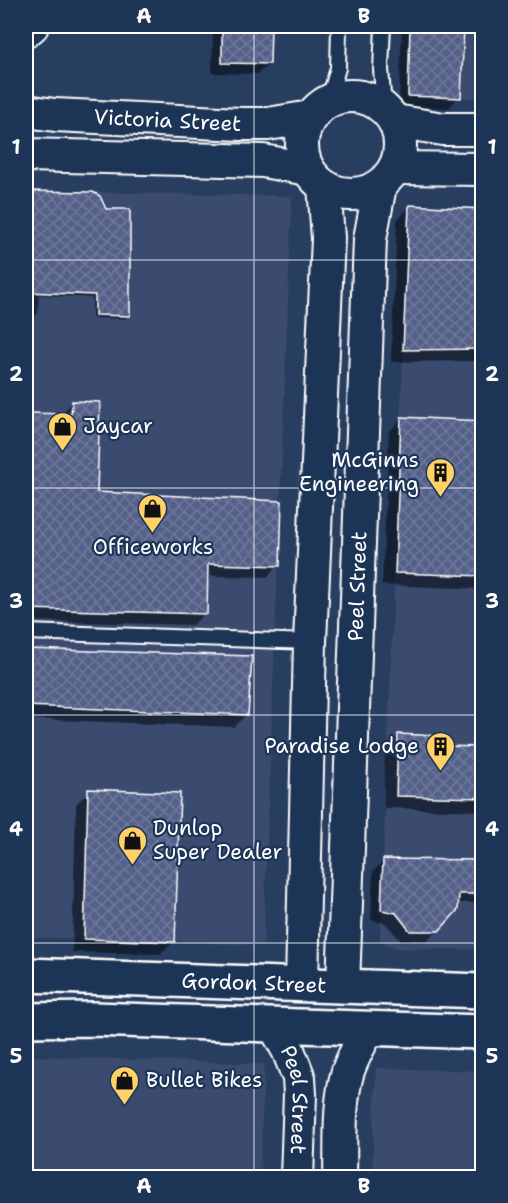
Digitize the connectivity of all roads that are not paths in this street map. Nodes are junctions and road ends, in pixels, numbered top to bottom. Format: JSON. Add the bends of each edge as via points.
{"nodes":[{"id":1,"x":32,"y":26,"type":"edge"},
{"id":2,"x":339,"y":26,"type":"edge"},
{"id":3,"x":383,"y":26,"type":"edge"},
{"id":4,"x":26,"y":31,"type":"edge"},
{"id":5,"x":319,"y":110,"type":"junction"},
{"id":6,"x":26,"y":111,"type":"edge"},
{"id":7,"x":389,"y":114,"type":"junction"},
{"id":8,"x":483,"y":129,"type":"edge"},
{"id":9,"x":26,"y":155,"type":"edge"},
{"id":10,"x":483,"y":169,"type":"edge"},
{"id":11,"x":388,"y":177,"type":"junction"},
{"id":12,"x":316,"y":178,"type":"junction"},
{"id":13,"x":26,"y":632,"type":"edge"},
{"id":14,"x":310,"y":642,"type":"junction"},
{"id":15,"x":26,"y":975,"type":"edge"},
{"id":16,"x":302,"y":984,"type":"junction"},
{"id":17,"x":343,"y":986,"type":"junction"},
{"id":18,"x":483,"y":990,"type":"edge"},
{"id":19,"x":26,"y":1020,"type":"edge"},
{"id":20,"x":274,"y":1025,"type":"junction"},
{"id":21,"x":368,"y":1029,"type":"junction"},
{"id":22,"x":425,"y":1031,"type":"junction"},
{"id":23,"x":483,"y":1032,"type":"edge"},
{"id":24,"x":297,"y":1178,"type":"edge"},
{"id":25,"x":340,"y":1178,"type":"edge"}],
"edges":[{"from":1,"to":4,"type":"street"},
{"from":2,"to":5,"type":"lane","via":[[338,68]]},
{"from":3,"to":7,"type":"lane","via":[[381,69]]},
{"from":5,"to":6,"type":"street","name":"Victoria Street","via":[[268,124]]},
{"from":5,"to":7,"type":"street","via":[[342,97],[357,96],[371,100]]},
{"from":5,"to":12,"type":"street","via":[[304,130],[302,143],[303,157]]},
{"from":7,"to":8,"type":"street","via":[[443,129]]},
{"from":7,"to":11,"type":"street","via":[[401,145],[400,157]]},
{"from":9,"to":12,"type":"street","name":"Victoria Street","via":[[263,161]]},
{"from":10,"to":11,"type":"street"},
{"from":11,"to":12,"type":"street","via":[[367,192],[352,194],[337,193]]},
{"from":11,"to":17,"type":"street","name":"Peel Street","via":[[370,239]]},
{"from":12,"to":14,"type":"street","via":[[328,238]]},
{"from":13,"to":14,"type":"lane"},
{"from":14,"to":16,"type":"street"},
{"from":15,"to":16,"type":"main road","name":"Gordon Street"},
{"from":16,"to":17,"type":"main road","name":"Gordon Street"},
{"from":16,"to":22,"type":"main road","via":[[339,1008],[404,1014]]},
{"from":17,"to":18,"type":"main road","name":"Gordon Street"},
{"from":19,"to":20,"type":"main road","name":"Gordon Street"},
{"from":20,"to":21,"type":"main road","name":"Gordon Street"},
{"from":20,"to":24,"type":"street","name":"Peel Street","via":[[299,1078]]},
{"from":21,"to":22,"type":"main road","name":"Gordon Street"},
{"from":21,"to":25,"type":"street","via":[[346,1082]]},
{"from":22,"to":23,"type":"main road","name":"Gordon Street"}]}
